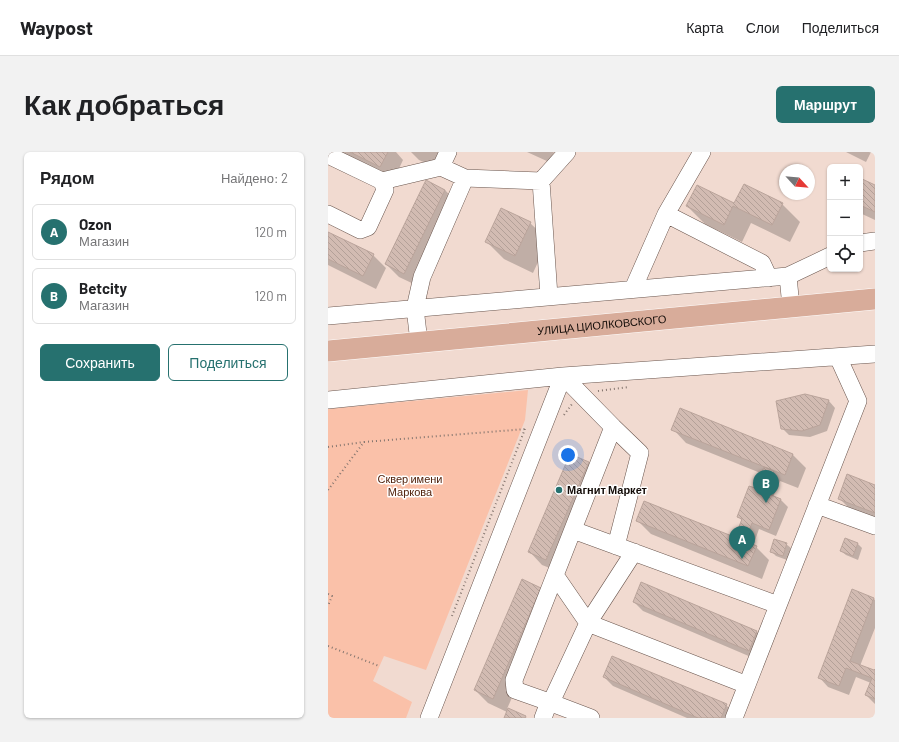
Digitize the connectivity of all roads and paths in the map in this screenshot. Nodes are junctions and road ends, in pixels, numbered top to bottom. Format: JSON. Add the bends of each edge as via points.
{"nodes":[{"id":1,"x":567,"y":152,"type":"edge"},
{"id":2,"x":702,"y":152,"type":"edge"},
{"id":3,"x":328,"y":155,"type":"edge"},
{"id":4,"x":444,"y":159,"type":"edge"},
{"id":5,"x":465,"y":178,"type":"junction"},
{"id":6,"x":382,"y":181,"type":"junction"},
{"id":7,"x":541,"y":181,"type":"junction"},
{"id":8,"x":328,"y":214,"type":"edge"},
{"id":9,"x":666,"y":214,"type":"junction"},
{"id":10,"x":875,"y":241,"type":"edge"},
{"id":11,"x":863,"y":243,"type":"edge"},
{"id":12,"x":827,"y":257,"type":"edge"},
{"id":13,"x":788,"y":276,"type":"junction"},
{"id":14,"x":769,"y":278,"type":"junction"},
{"id":15,"x":633,"y":289,"type":"junction"},
{"id":16,"x":549,"y":296,"type":"junction"},
{"id":17,"x":875,"y":299,"type":"edge"},
{"id":18,"x":791,"y":307,"type":"junction"},
{"id":19,"x":416,"y":308,"type":"junction"},
{"id":20,"x":328,"y":316,"type":"edge"},
{"id":21,"x":418,"y":342,"type":"junction"},
{"id":22,"x":328,"y":351,"type":"edge"},
{"id":23,"x":875,"y":354,"type":"edge"},
{"id":24,"x":838,"y":357,"type":"junction"},
{"id":25,"x":563,"y":376,"type":"junction"},
{"id":26,"x":328,"y":400,"type":"edge"},
{"id":27,"x":613,"y":427,"type":"junction"},
{"id":28,"x":543,"y":428,"type":"junction"},
{"id":29,"x":524,"y":429,"type":"junction"},
{"id":30,"x":364,"y":442,"type":"junction"},
{"id":31,"x":328,"y":447,"type":"edge"},
{"id":32,"x":328,"y":490,"type":"edge"},
{"id":33,"x":818,"y":505,"type":"junction"},
{"id":34,"x":875,"y":526,"type":"edge"},
{"id":35,"x":572,"y":530,"type":"junction"},
{"id":36,"x":616,"y":546,"type":"junction"},
{"id":37,"x":634,"y":552,"type":"junction"},
{"id":38,"x":555,"y":575,"type":"junction"},
{"id":39,"x":328,"y":594,"type":"edge"},
{"id":40,"x":778,"y":605,"type":"junction"},
{"id":41,"x":328,"y":606,"type":"edge"},
{"id":42,"x":451,"y":619,"type":"dead end"},
{"id":43,"x":588,"y":623,"type":"junction"},
{"id":44,"x":328,"y":646,"type":"edge"},
{"id":45,"x":380,"y":666,"type":"dead end"},
{"id":46,"x":747,"y":685,"type":"junction"},
{"id":47,"x":551,"y":700,"type":"junction"},
{"id":48,"x":429,"y":718,"type":"edge"},
{"id":49,"x":543,"y":718,"type":"edge"},
{"id":50,"x":591,"y":718,"type":"edge"},
{"id":51,"x":734,"y":718,"type":"edge"}],
"edges":[{"from":1,"to":7,"type":"street"},
{"from":2,"to":9,"type":"street"},
{"from":3,"to":6,"type":"street"},
{"from":4,"to":5,"type":"street"},
{"from":4,"to":6,"type":"street"},
{"from":5,"to":7,"type":"street"},
{"from":5,"to":19,"type":"street","via":[[422,277]]},
{"from":6,"to":8,"type":"street","via":[[385,190],[368,227],[360,230]]},
{"from":7,"to":16,"type":"street"},
{"from":9,"to":14,"type":"street","via":[[762,263]]},
{"from":9,"to":15,"type":"street"},
{"from":10,"to":11,"type":"street"},
{"from":12,"to":13,"type":"street"},
{"from":13,"to":14,"type":"street"},
{"from":13,"to":18,"type":"street"},
{"from":14,"to":15,"type":"street"},
{"from":15,"to":16,"type":"street"},
{"from":16,"to":19,"type":"street"},
{"from":17,"to":18,"type":"main road","name":"УЛИЦА ЦИОЛКОВСКОГО"},
{"from":18,"to":21,"type":"main road","name":"УЛИЦА ЦИОЛКОВСКОГО"},
{"from":19,"to":20,"type":"street"},
{"from":19,"to":21,"type":"street"},
{"from":21,"to":22,"type":"main road","name":"УЛИЦА ЦИОЛКОВСКОГО"},
{"from":23,"to":24,"type":"street"},
{"from":24,"to":25,"type":"street"},
{"from":24,"to":33,"type":"street","via":[[858,401]]},
{"from":25,"to":26,"type":"street"},
{"from":25,"to":27,"type":"street"},
{"from":25,"to":28,"type":"street"},
{"from":27,"to":35,"type":"street"},
{"from":27,"to":36,"type":"street","via":[[640,452]]},
{"from":28,"to":29,"type":"path"},
{"from":28,"to":48,"type":"street"},
{"from":29,"to":30,"type":"path"},
{"from":29,"to":42,"type":"path"},
{"from":30,"to":31,"type":"path"},
{"from":30,"to":32,"type":"path"},
{"from":33,"to":34,"type":"street"},
{"from":33,"to":40,"type":"street"},
{"from":35,"to":36,"type":"street"},
{"from":35,"to":38,"type":"street"},
{"from":36,"to":37,"type":"street"},
{"from":37,"to":40,"type":"street"},
{"from":37,"to":43,"type":"street"},
{"from":38,"to":43,"type":"street"},
{"from":38,"to":47,"type":"street","via":[[514,680],[516,690]]},
{"from":39,"to":41,"type":"path","via":[[332,596]]},
{"from":40,"to":46,"type":"street"},
{"from":43,"to":46,"type":"street"},
{"from":43,"to":47,"type":"street"},
{"from":44,"to":45,"type":"path"},
{"from":46,"to":51,"type":"street"},
{"from":47,"to":49,"type":"street"},
{"from":47,"to":50,"type":"street"}]}
